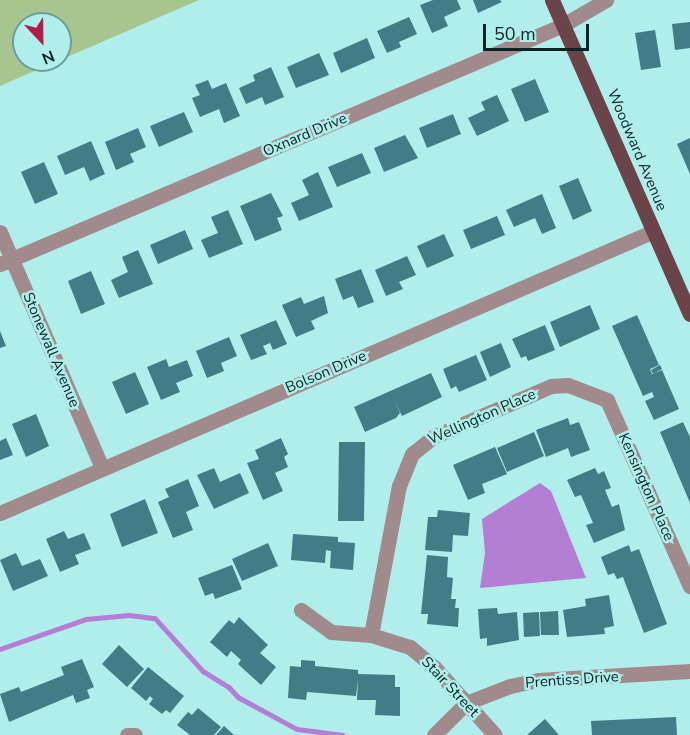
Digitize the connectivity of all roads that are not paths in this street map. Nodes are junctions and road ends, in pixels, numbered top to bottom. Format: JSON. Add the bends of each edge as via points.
{"nodes":[{"id":1,"x":552,"y":0,"type":"edge"},
{"id":2,"x":606,"y":0,"type":"edge"},
{"id":3,"x":563,"y":25,"type":"junction"},
{"id":4,"x":0,"y":232,"type":"edge"},
{"id":5,"x":652,"y":232,"type":"junction"},
{"id":6,"x":6,"y":261,"type":"edge"},
{"id":7,"x":690,"y":314,"type":"edge"},
{"id":8,"x":596,"y":396,"type":"joint"},
{"id":9,"x":102,"y":468,"type":"junction"},
{"id":10,"x":0,"y":513,"type":"edge"},
{"id":11,"x":690,"y":586,"type":"edge"},
{"id":12,"x":301,"y":610,"type":"dead end"},
{"id":13,"x":371,"y":635,"type":"junction"},
{"id":14,"x":690,"y":671,"type":"edge"},
{"id":15,"x":466,"y":703,"type":"junction"},
{"id":16,"x":127,"y":735,"type":"edge"},
{"id":17,"x":135,"y":735,"type":"edge"},
{"id":18,"x":434,"y":735,"type":"edge"},
{"id":19,"x":495,"y":735,"type":"edge"}],
"edges":[{"from":1,"to":3,"type":"main road","name":"Woodward Avenue"},
{"from":2,"to":3,"type":"street","name":"Oxnard Drive"},
{"from":3,"to":5,"type":"main road","name":"Woodward Avenue"},
{"from":3,"to":6,"type":"street","name":"Oxnard Drive"},
{"from":4,"to":6,"type":"street","name":"Stonewall Avenue"},
{"from":5,"to":7,"type":"main road","name":"Woodward Avenue"},
{"from":5,"to":9,"type":"street","name":"Bolson Drive"},
{"from":6,"to":9,"type":"street","name":"Stonewall Avenue"},
{"from":8,"to":11,"type":"street","name":"Kensington Place","via":[[607,400]]},
{"from":8,"to":13,"type":"street","name":"Wellington Place","via":[[568,385],[551,386],[420,445],[399,486]]},
{"from":9,"to":10,"type":"street","name":"Bolson Drive"},
{"from":12,"to":13,"type":"street","name":"Stair Street","via":[[331,632]]},
{"from":13,"to":15,"type":"street","name":"Stair Street","via":[[410,647]]},
{"from":14,"to":15,"type":"street","name":"Prentiss Drive","via":[[538,680]]},
{"from":15,"to":18,"type":"street","name":"Prentiss Drive"},
{"from":15,"to":19,"type":"street","name":"Stair Street"},
{"from":16,"to":17,"type":"street"}]}
